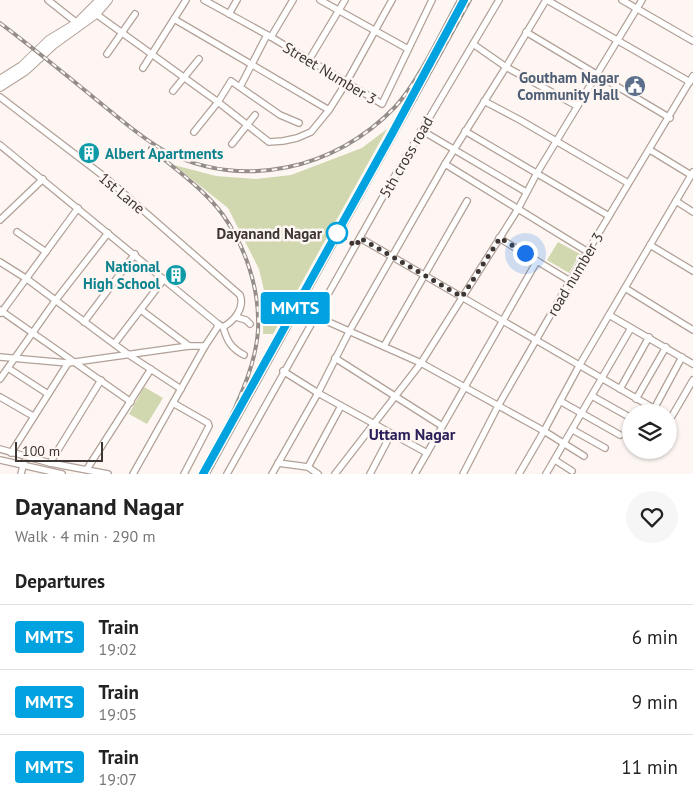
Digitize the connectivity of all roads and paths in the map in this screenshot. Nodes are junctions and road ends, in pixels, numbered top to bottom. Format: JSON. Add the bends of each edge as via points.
{"nodes":[{"id":1,"x":48,"y":0,"type":"edge"},
{"id":2,"x":100,"y":0,"type":"edge"},
{"id":3,"x":108,"y":0,"type":"edge"},
{"id":4,"x":186,"y":0,"type":"edge"},
{"id":5,"x":204,"y":0,"type":"edge"},
{"id":6,"x":237,"y":0,"type":"edge"},
{"id":7,"x":293,"y":0,"type":"edge"},
{"id":8,"x":320,"y":0,"type":"edge"},
{"id":9,"x":345,"y":0,"type":"edge"},
{"id":10,"x":392,"y":0,"type":"edge"},
{"id":11,"x":432,"y":0,"type":"edge"},
{"id":12,"x":499,"y":0,"type":"edge"},
{"id":13,"x":547,"y":0,"type":"edge"},
{"id":14,"x":622,"y":0,"type":"edge"},
{"id":15,"x":642,"y":0,"type":"edge"},
{"id":16,"x":637,"y":9,"type":"junction"},
{"id":17,"x":339,"y":10,"type":"junction"},
{"id":18,"x":96,"y":14,"type":"junction"},
{"id":19,"x":135,"y":14,"type":"dead end"},
{"id":20,"x":229,"y":14,"type":"junction"},
{"id":21,"x":174,"y":18,"type":"junction"},
{"id":22,"x":76,"y":23,"type":"junction"},
{"id":23,"x":374,"y":31,"type":"junction"},
{"id":24,"x":526,"y":32,"type":"junction"},
{"id":25,"x":121,"y":34,"type":"junction"},
{"id":26,"x":269,"y":36,"type":"junction"},
{"id":27,"x":693,"y":40,"type":"edge"},
{"id":28,"x":617,"y":41,"type":"junction"},
{"id":29,"x":473,"y":44,"type":"junction"},
{"id":30,"x":408,"y":49,"type":"junction"},
{"id":31,"x":107,"y":54,"type":"dead end"},
{"id":32,"x":152,"y":54,"type":"junction"},
{"id":33,"x":199,"y":58,"type":"dead end"},
{"id":34,"x":310,"y":60,"type":"junction"},
{"id":35,"x":252,"y":63,"type":"junction"},
{"id":36,"x":506,"y":67,"type":"junction"},
{"id":37,"x":143,"y":68,"type":"dead end"},
{"id":38,"x":597,"y":74,"type":"junction"},
{"id":39,"x":693,"y":76,"type":"edge"},
{"id":40,"x":183,"y":77,"type":"junction"},
{"id":41,"x":0,"y":80,"type":"edge"},
{"id":42,"x":690,"y":82,"type":"junction"},
{"id":43,"x":346,"y":83,"type":"junction"},
{"id":44,"x":0,"y":87,"type":"edge"},
{"id":45,"x":240,"y":87,"type":"junction"},
{"id":46,"x":174,"y":90,"type":"dead end"},
{"id":47,"x":0,"y":97,"type":"edge"},
{"id":48,"x":484,"y":101,"type":"junction"},
{"id":49,"x":218,"y":102,"type":"junction"},
{"id":50,"x":577,"y":106,"type":"junction"},
{"id":51,"x":329,"y":110,"type":"junction"},
{"id":52,"x":255,"y":115,"type":"dead end"},
{"id":53,"x":670,"y":118,"type":"junction"},
{"id":54,"x":299,"y":123,"type":"dead end"},
{"id":55,"x":247,"y":125,"type":"junction"},
{"id":56,"x":421,"y":130,"type":"junction"},
{"id":57,"x":194,"y":132,"type":"dead end"},
{"id":58,"x":465,"y":132,"type":"junction"},
{"id":59,"x":557,"y":140,"type":"junction"},
{"id":60,"x":232,"y":144,"type":"dead end"},
{"id":61,"x":1,"y":147,"type":"edge"},
{"id":62,"x":453,"y":149,"type":"junction"},
{"id":63,"x":650,"y":150,"type":"junction"},
{"id":64,"x":444,"y":164,"type":"junction"},
{"id":65,"x":692,"y":173,"type":"edge"},
{"id":66,"x":537,"y":174,"type":"junction"},
{"id":67,"x":44,"y":180,"type":"junction"},
{"id":68,"x":628,"y":184,"type":"junction"},
{"id":69,"x":526,"y":192,"type":"junction"},
{"id":70,"x":467,"y":201,"type":"dead end"},
{"id":71,"x":676,"y":201,"type":"junction"},
{"id":72,"x":78,"y":208,"type":"junction"},
{"id":73,"x":518,"y":210,"type":"junction"},
{"id":74,"x":693,"y":212,"type":"edge"},
{"id":75,"x":609,"y":216,"type":"junction"},
{"id":76,"x":0,"y":220,"type":"edge"},
{"id":77,"x":18,"y":232,"type":"dead end"},
{"id":78,"x":108,"y":233,"type":"junction"},
{"id":79,"x":360,"y":238,"type":"junction"},
{"id":80,"x":500,"y":238,"type":"junction"},
{"id":81,"x":650,"y":245,"type":"junction"},
{"id":82,"x":46,"y":252,"type":"junction"},
{"id":83,"x":588,"y":252,"type":"junction"},
{"id":84,"x":134,"y":254,"type":"junction"},
{"id":85,"x":392,"y":258,"type":"junction"},
{"id":86,"x":537,"y":261,"type":"junction"},
{"id":87,"x":0,"y":262,"type":"edge"},
{"id":88,"x":693,"y":271,"type":"edge"},
{"id":89,"x":425,"y":276,"type":"junction"},
{"id":90,"x":27,"y":279,"type":"junction"},
{"id":91,"x":164,"y":279,"type":"junction"},
{"id":92,"x":570,"y":281,"type":"junction"},
{"id":93,"x":625,"y":288,"type":"junction"},
{"id":94,"x":462,"y":297,"type":"junction"},
{"id":95,"x":55,"y":302,"type":"junction"},
{"id":96,"x":141,"y":310,"type":"junction"},
{"id":97,"x":1,"y":312,"type":"edge"},
{"id":98,"x":609,"y":315,"type":"junction"},
{"id":99,"x":315,"y":316,"type":"junction"},
{"id":100,"x":236,"y":317,"type":"junction"},
{"id":101,"x":502,"y":321,"type":"junction"},
{"id":102,"x":84,"y":322,"type":"junction"},
{"id":103,"x":250,"y":324,"type":"dead end"},
{"id":104,"x":220,"y":326,"type":"junction"},
{"id":105,"x":630,"y":328,"type":"junction"},
{"id":106,"x":350,"y":330,"type":"junction"},
{"id":107,"x":693,"y":330,"type":"edge"},
{"id":108,"x":33,"y":332,"type":"junction"},
{"id":109,"x":649,"y":337,"type":"junction"},
{"id":110,"x":536,"y":341,"type":"junction"},
{"id":111,"x":115,"y":343,"type":"junction"},
{"id":112,"x":189,"y":346,"type":"junction"},
{"id":113,"x":205,"y":346,"type":"junction"},
{"id":114,"x":384,"y":346,"type":"junction"},
{"id":115,"x":666,"y":347,"type":"junction"},
{"id":116,"x":129,"y":354,"type":"junction"},
{"id":117,"x":244,"y":355,"type":"dead end"},
{"id":118,"x":0,"y":357,"type":"edge"},
{"id":119,"x":14,"y":357,"type":"junction"},
{"id":120,"x":682,"y":357,"type":"junction"},
{"id":121,"x":335,"y":358,"type":"junction"},
{"id":122,"x":70,"y":363,"type":"junction"},
{"id":123,"x":421,"y":363,"type":"junction"},
{"id":124,"x":693,"y":364,"type":"edge"},
{"id":125,"x":578,"y":366,"type":"junction"},
{"id":126,"x":8,"y":368,"type":"junction"},
{"id":127,"x":151,"y":369,"type":"junction"},
{"id":128,"x":283,"y":371,"type":"junction"},
{"id":129,"x":0,"y":378,"type":"edge"},
{"id":130,"x":602,"y":378,"type":"junction"},
{"id":131,"x":100,"y":380,"type":"junction"},
{"id":132,"x":693,"y":380,"type":"edge"},
{"id":133,"x":464,"y":387,"type":"junction"},
{"id":134,"x":181,"y":389,"type":"junction"},
{"id":135,"x":620,"y":389,"type":"junction"},
{"id":136,"x":318,"y":393,"type":"junction"},
{"id":137,"x":48,"y":394,"type":"junction"},
{"id":138,"x":395,"y":396,"type":"junction"},
{"id":139,"x":592,"y":396,"type":"junction"},
{"id":140,"x":0,"y":397,"type":"edge"},
{"id":141,"x":636,"y":399,"type":"junction"},
{"id":142,"x":560,"y":400,"type":"junction"},
{"id":143,"x":131,"y":402,"type":"junction"},
{"id":144,"x":173,"y":403,"type":"junction"},
{"id":145,"x":645,"y":404,"type":"edge"},
{"id":146,"x":660,"y":404,"type":"edge"},
{"id":147,"x":341,"y":406,"type":"junction"},
{"id":148,"x":498,"y":406,"type":"junction"},
{"id":149,"x":677,"y":407,"type":"edge"},
{"id":150,"x":582,"y":413,"type":"junction"},
{"id":151,"x":622,"y":413,"type":"edge"},
{"id":152,"x":33,"y":416,"type":"junction"},
{"id":153,"x":373,"y":423,"type":"junction"},
{"id":154,"x":442,"y":426,"type":"junction"},
{"id":155,"x":573,"y":430,"type":"junction"},
{"id":156,"x":544,"y":431,"type":"junction"},
{"id":157,"x":392,"y":434,"type":"junction"},
{"id":158,"x":620,"y":435,"type":"dead end"},
{"id":159,"x":565,"y":444,"type":"junction"},
{"id":160,"x":605,"y":448,"type":"dead end"},
{"id":161,"x":0,"y":449,"type":"edge"},
{"id":162,"x":11,"y":452,"type":"junction"},
{"id":163,"x":427,"y":453,"type":"junction"},
{"id":164,"x":26,"y":456,"type":"junction"},
{"id":165,"x":584,"y":456,"type":"dead end"},
{"id":166,"x":0,"y":460,"type":"edge"},
{"id":167,"x":555,"y":460,"type":"junction"},
{"id":168,"x":278,"y":462,"type":"junction"},
{"id":169,"x":50,"y":463,"type":"junction"},
{"id":170,"x":23,"y":465,"type":"junction"},
{"id":171,"x":308,"y":467,"type":"junction"},
{"id":172,"x":88,"y":468,"type":"junction"},
{"id":173,"x":572,"y":471,"type":"dead end"},
{"id":174,"x":338,"y":473,"type":"edge"},
{"id":175,"x":21,"y":474,"type":"edge"},
{"id":176,"x":62,"y":474,"type":"edge"},
{"id":177,"x":108,"y":474,"type":"edge"},
{"id":178,"x":116,"y":474,"type":"edge"},
{"id":179,"x":134,"y":474,"type":"edge"},
{"id":180,"x":184,"y":474,"type":"edge"},
{"id":181,"x":227,"y":474,"type":"edge"},
{"id":182,"x":272,"y":474,"type":"edge"},
{"id":183,"x":318,"y":474,"type":"edge"},
{"id":184,"x":370,"y":474,"type":"edge"},
{"id":185,"x":415,"y":474,"type":"edge"},
{"id":186,"x":463,"y":474,"type":"edge"},
{"id":187,"x":519,"y":474,"type":"edge"},
{"id":188,"x":546,"y":474,"type":"edge"}],
"edges":[{"from":1,"to":22,"type":"street"},
{"from":2,"to":22,"type":"main road"},
{"from":3,"to":18,"type":"main road"},
{"from":4,"to":21,"type":"street"},
{"from":5,"to":20,"type":"street","name":"Street Number 3"},
{"from":6,"to":20,"type":"street"},
{"from":7,"to":26,"type":"street"},
{"from":8,"to":17,"type":"street"},
{"from":9,"to":17,"type":"street"},
{"from":10,"to":23,"type":"street"},
{"from":11,"to":30,"type":"street","name":"Street Number 3"},
{"from":12,"to":29,"type":"street","name":"5th cross road"},
{"from":13,"to":24,"type":"street"},
{"from":13,"to":28,"type":"street"},
{"from":14,"to":16,"type":"street"},
{"from":15,"to":16,"type":"street"},
{"from":16,"to":27,"type":"street"},
{"from":16,"to":28,"type":"street"},
{"from":17,"to":23,"type":"street"},
{"from":17,"to":34,"type":"street"},
{"from":18,"to":25,"type":"street"},
{"from":18,"to":44,"type":"main road"},
{"from":19,"to":25,"type":"street"},
{"from":20,"to":26,"type":"street","name":"Street Number 3"},
{"from":21,"to":32,"type":"street"},
{"from":21,"to":35,"type":"street"},
{"from":22,"to":41,"type":"main road","via":[[49,40],[22,66]]},
{"from":23,"to":30,"type":"street"},
{"from":23,"to":43,"type":"street"},
{"from":24,"to":36,"type":"street"},
{"from":24,"to":38,"type":"street"},
{"from":25,"to":31,"type":"street"},
{"from":25,"to":32,"type":"street"},
{"from":26,"to":34,"type":"street","name":"Street Number 3"},
{"from":26,"to":35,"type":"street"},
{"from":28,"to":38,"type":"street"},
{"from":28,"to":42,"type":"street"},
{"from":29,"to":36,"type":"street"},
{"from":29,"to":56,"type":"street","name":"5th cross road"},
{"from":30,"to":43,"type":"street","name":"Street Number 3","via":[[382,104]]},
{"from":32,"to":37,"type":"street"},
{"from":32,"to":40,"type":"street"},
{"from":33,"to":40,"type":"street"},
{"from":34,"to":43,"type":"street","name":"Street Number 3"},
{"from":35,"to":45,"type":"street"},
{"from":35,"to":51,"type":"street"},
{"from":36,"to":48,"type":"street"},
{"from":36,"to":50,"type":"street"},
{"from":38,"to":50,"type":"street"},
{"from":38,"to":53,"type":"street"},
{"from":39,"to":42,"type":"street","name":"road number 3"},
{"from":40,"to":46,"type":"street"},
{"from":40,"to":49,"type":"street"},
{"from":42,"to":53,"type":"street","name":"road number 3"},
{"from":43,"to":51,"type":"street"},
{"from":45,"to":49,"type":"street","via":[[231,81]]},
{"from":45,"to":54,"type":"street","via":[[280,116]]},
{"from":47,"to":100,"type":"street","name":"1st Lane","via":[[106,178],[240,295]]},
{"from":48,"to":58,"type":"street"},
{"from":48,"to":59,"type":"street"},
{"from":49,"to":55,"type":"street"},
{"from":49,"to":57,"type":"street"},
{"from":50,"to":59,"type":"street"},
{"from":51,"to":55,"type":"street","via":[[311,132],[283,141],[269,142]]},
{"from":52,"to":55,"type":"street"},
{"from":53,"to":63,"type":"street","name":"road number 3"},
{"from":55,"to":60,"type":"street"},
{"from":56,"to":62,"type":"street"},
{"from":56,"to":79,"type":"street","name":"5th cross road"},
{"from":58,"to":62,"type":"street"},
{"from":58,"to":66,"type":"street"},
{"from":59,"to":66,"type":"street"},
{"from":59,"to":68,"type":"street"},
{"from":61,"to":67,"type":"street"},
{"from":62,"to":64,"type":"street"},
{"from":62,"to":69,"type":"street"},
{"from":63,"to":65,"type":"street"},
{"from":63,"to":68,"type":"street","name":"road number 3"},
{"from":64,"to":73,"type":"street"},
{"from":64,"to":85,"type":"street"},
{"from":65,"to":71,"type":"street"},
{"from":66,"to":69,"type":"street"},
{"from":66,"to":75,"type":"street"},
{"from":67,"to":72,"type":"street"},
{"from":67,"to":76,"type":"street"},
{"from":68,"to":75,"type":"street","name":"road number 3"},
{"from":69,"to":73,"type":"street"},
{"from":70,"to":89,"type":"street"},
{"from":71,"to":74,"type":"street"},
{"from":71,"to":81,"type":"street"},
{"from":72,"to":78,"type":"street"},
{"from":72,"to":82,"type":"street"},
{"from":73,"to":80,"type":"street"},
{"from":73,"to":83,"type":"street"},
{"from":75,"to":83,"type":"street","name":"road number 3"},
{"from":77,"to":82,"type":"street"},
{"from":78,"to":84,"type":"street"},
{"from":78,"to":95,"type":"street"},
{"from":79,"to":85,"type":"street"},
{"from":79,"to":99,"type":"street","name":"5th cross road"},
{"from":80,"to":86,"type":"street"},
{"from":80,"to":94,"type":"street"},
{"from":81,"to":88,"type":"street"},
{"from":81,"to":93,"type":"street"},
{"from":82,"to":90,"type":"street"},
{"from":83,"to":92,"type":"street","name":"road number 3"},
{"from":84,"to":91,"type":"street"},
{"from":84,"to":102,"type":"street"},
{"from":85,"to":89,"type":"street"},
{"from":85,"to":106,"type":"street"},
{"from":86,"to":92,"type":"street"},
{"from":86,"to":101,"type":"street"},
{"from":87,"to":90,"type":"street"},
{"from":89,"to":94,"type":"street"},
{"from":89,"to":114,"type":"street"},
{"from":90,"to":95,"type":"street"},
{"from":90,"to":97,"type":"street"},
{"from":91,"to":96,"type":"street"},
{"from":91,"to":104,"type":"street"},
{"from":92,"to":110,"type":"street","name":"road number 3"},
{"from":93,"to":98,"type":"street"},
{"from":93,"to":107,"type":"street"},
{"from":94,"to":101,"type":"street"},
{"from":94,"to":123,"type":"street"},
{"from":95,"to":102,"type":"street"},
{"from":95,"to":108,"type":"street"},
{"from":96,"to":111,"type":"street"},
{"from":96,"to":112,"type":"street"},
{"from":97,"to":108,"type":"street"},
{"from":98,"to":105,"type":"street"},
{"from":98,"to":125,"type":"street"},
{"from":99,"to":106,"type":"street"},
{"from":99,"to":128,"type":"street","name":"5th cross road"},
{"from":100,"to":103,"type":"street"},
{"from":100,"to":104,"type":"street"},
{"from":101,"to":110,"type":"street"},
{"from":101,"to":133,"type":"street"},
{"from":102,"to":111,"type":"street"},
{"from":104,"to":113,"type":"street"},
{"from":104,"to":117,"type":"street","via":[[231,347]]},
{"from":105,"to":109,"type":"street"},
{"from":105,"to":130,"type":"street"},
{"from":106,"to":114,"type":"street"},
{"from":106,"to":121,"type":"street"},
{"from":108,"to":119,"type":"street"},
{"from":108,"to":122,"type":"street"},
{"from":109,"to":115,"type":"street"},
{"from":109,"to":135,"type":"street"},
{"from":110,"to":125,"type":"street"},
{"from":110,"to":148,"type":"street","name":"road number 3"},
{"from":111,"to":116,"type":"street"},
{"from":112,"to":113,"type":"street"},
{"from":112,"to":116,"type":"street"},
{"from":113,"to":134,"type":"street"},
{"from":114,"to":123,"type":"street"},
{"from":115,"to":120,"type":"street"},
{"from":115,"to":141,"type":"street"},
{"from":116,"to":122,"type":"street"},
{"from":116,"to":127,"type":"street"},
{"from":118,"to":119,"type":"street"},
{"from":119,"to":122,"type":"street"},
{"from":119,"to":126,"type":"street"},
{"from":120,"to":124,"type":"street"},
{"from":120,"to":146,"type":"street"},
{"from":121,"to":136,"type":"street"},
{"from":121,"to":138,"type":"street"},
{"from":122,"to":131,"type":"street"},
{"from":122,"to":137,"type":"street"},
{"from":123,"to":133,"type":"street"},
{"from":123,"to":138,"type":"street"},
{"from":125,"to":130,"type":"street"},
{"from":125,"to":142,"type":"street"},
{"from":126,"to":129,"type":"street"},
{"from":126,"to":137,"type":"street"},
{"from":127,"to":134,"type":"street"},
{"from":127,"to":143,"type":"street"},
{"from":128,"to":136,"type":"street"},
{"from":128,"to":181,"type":"street","name":"5th cross road"},
{"from":130,"to":135,"type":"street"},
{"from":130,"to":139,"type":"street"},
{"from":131,"to":143,"type":"street"},
{"from":131,"to":169,"type":"street"},
{"from":132,"to":149,"type":"street"},
{"from":133,"to":148,"type":"street"},
{"from":133,"to":154,"type":"street"},
{"from":134,"to":144,"type":"street"},
{"from":135,"to":141,"type":"street"},
{"from":136,"to":147,"type":"street"},
{"from":136,"to":168,"type":"street"},
{"from":137,"to":152,"type":"street"},
{"from":138,"to":153,"type":"street"},
{"from":138,"to":154,"type":"street"},
{"from":139,"to":150,"type":"street"},
{"from":139,"to":151,"type":"street"},
{"from":140,"to":152,"type":"street"},
{"from":141,"to":145,"type":"street"},
{"from":142,"to":150,"type":"street"},
{"from":142,"to":156,"type":"street"},
{"from":143,"to":172,"type":"street"},
{"from":144,"to":179,"type":"street"},
{"from":144,"to":180,"type":"street","via":[[209,426]]},
{"from":147,"to":153,"type":"street"},
{"from":147,"to":171,"type":"street"},
{"from":148,"to":156,"type":"street"},
{"from":148,"to":186,"type":"street","name":"road number 3"},
{"from":150,"to":155,"type":"street"},
{"from":150,"to":158,"type":"street"},
{"from":152,"to":162,"type":"street"},
{"from":153,"to":157,"type":"street"},
{"from":153,"to":174,"type":"street"},
{"from":154,"to":163,"type":"street"},
{"from":155,"to":159,"type":"street"},
{"from":155,"to":160,"type":"street"},
{"from":156,"to":159,"type":"street"},
{"from":156,"to":187,"type":"street"},
{"from":157,"to":163,"type":"street"},
{"from":157,"to":184,"type":"street"},
{"from":159,"to":165,"type":"street"},
{"from":159,"to":167,"type":"street"},
{"from":161,"to":162,"type":"street"},
{"from":162,"to":164,"type":"street"},
{"from":163,"to":185,"type":"street"},
{"from":164,"to":169,"type":"street"},
{"from":164,"to":170,"type":"street"},
{"from":166,"to":170,"type":"street"},
{"from":167,"to":173,"type":"street"},
{"from":167,"to":188,"type":"street"},
{"from":168,"to":171,"type":"street"},
{"from":168,"to":182,"type":"street"},
{"from":169,"to":172,"type":"street"},
{"from":170,"to":175,"type":"street"},
{"from":170,"to":176,"type":"street"},
{"from":171,"to":183,"type":"street"},
{"from":172,"to":177,"type":"street"},
{"from":172,"to":178,"type":"street"}]}
